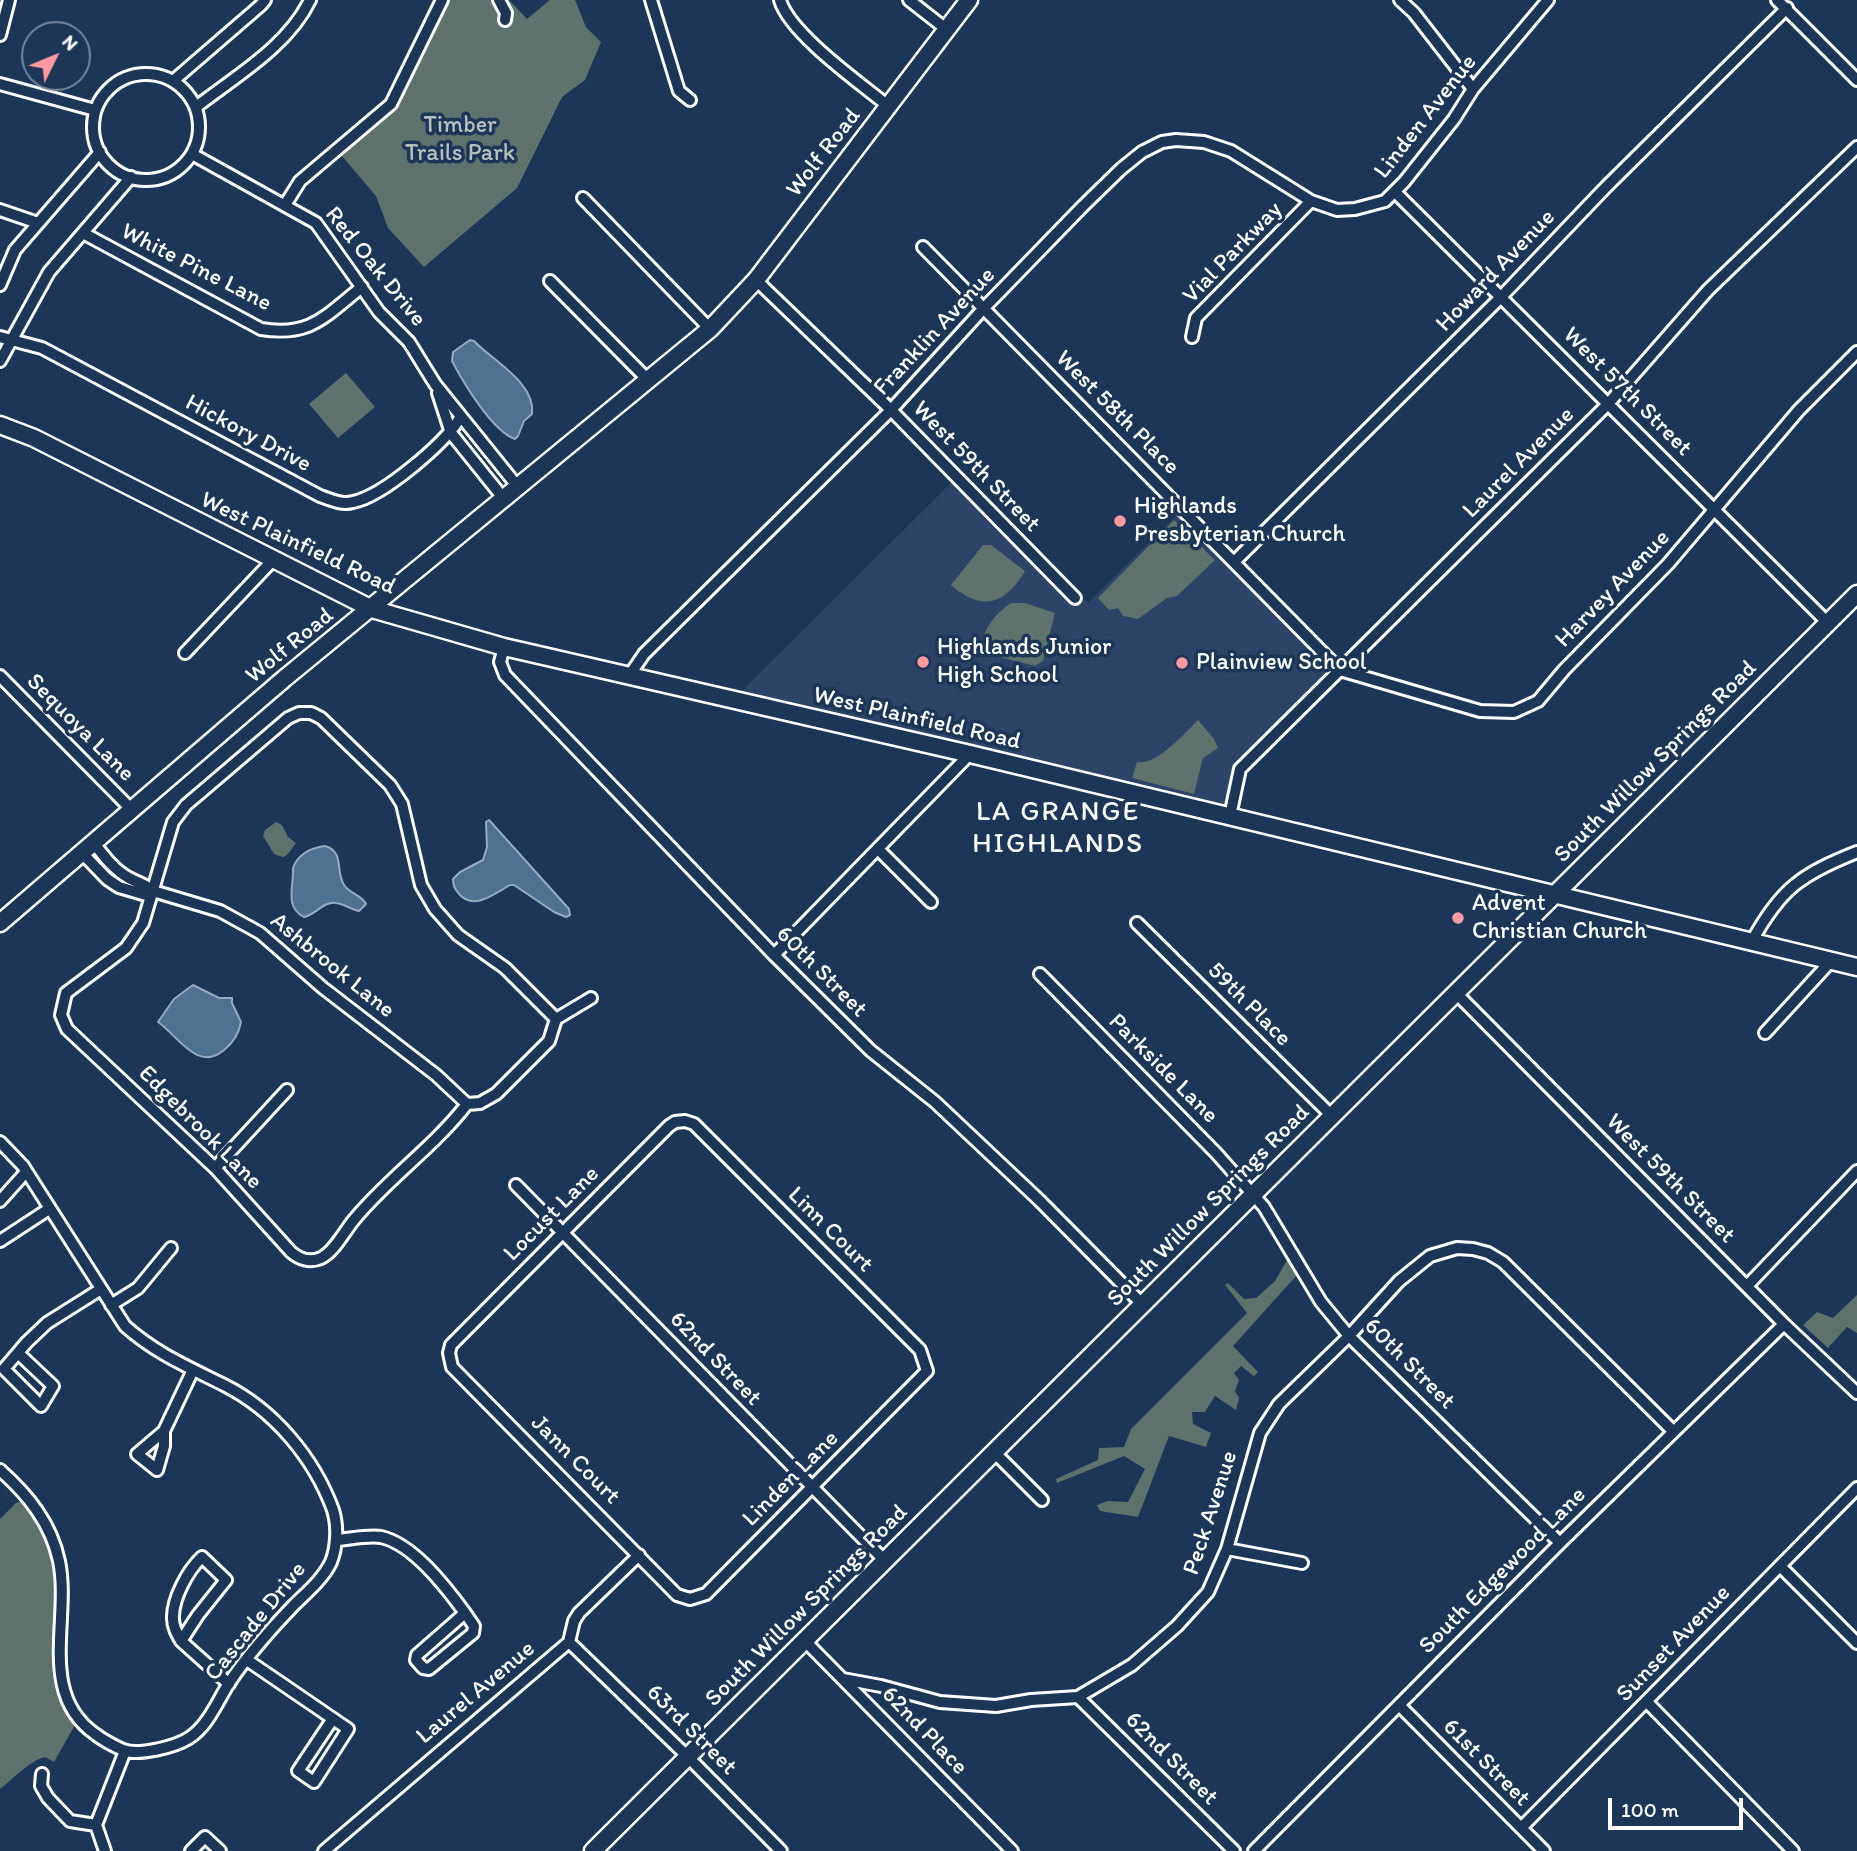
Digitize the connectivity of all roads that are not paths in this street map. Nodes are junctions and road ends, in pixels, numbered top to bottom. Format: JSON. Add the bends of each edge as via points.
{"nodes":[{"id":1,"x":9,"y":0,"type":"edge"},
{"id":2,"x":264,"y":0,"type":"edge"},
{"id":3,"x":310,"y":0,"type":"edge"},
{"id":4,"x":442,"y":0,"type":"edge"},
{"id":5,"x":499,"y":0,"type":"edge"},
{"id":6,"x":651,"y":0,"type":"edge"},
{"id":7,"x":780,"y":0,"type":"edge"},
{"id":8,"x":909,"y":0,"type":"edge"},
{"id":9,"x":969,"y":0,"type":"edge"},
{"id":10,"x":1400,"y":0,"type":"edge"},
{"id":11,"x":1548,"y":0,"type":"edge"},
{"id":12,"x":1777,"y":0,"type":"edge"},
{"id":13,"x":1787,"y":8,"type":"junction"},
{"id":14,"x":505,"y":20,"type":"dead end"},
{"id":15,"x":946,"y":29,"type":"junction"},
{"id":16,"x":0,"y":34,"type":"edge"},
{"id":17,"x":1857,"y":80,"type":"edge"},
{"id":18,"x":173,"y":81,"type":"junction"},
{"id":19,"x":0,"y":85,"type":"edge"},
{"id":20,"x":1473,"y":89,"type":"junction"},
{"id":21,"x":691,"y":100,"type":"dead end"},
{"id":22,"x":888,"y":106,"type":"junction"},
{"id":23,"x":196,"y":107,"type":"junction"},
{"id":24,"x":96,"y":110,"type":"junction"},
{"id":25,"x":1857,"y":147,"type":"edge"},
{"id":26,"x":100,"y":152,"type":"junction"},
{"id":27,"x":192,"y":154,"type":"junction"},
{"id":28,"x":131,"y":177,"type":"junction"},
{"id":29,"x":1395,"y":192,"type":"junction"},
{"id":30,"x":583,"y":198,"type":"dead end"},
{"id":31,"x":1311,"y":201,"type":"junction"},
{"id":32,"x":285,"y":205,"type":"junction"},
{"id":33,"x":0,"y":211,"type":"edge"},
{"id":34,"x":38,"y":223,"type":"junction"},
{"id":35,"x":83,"y":233,"type":"junction"},
{"id":36,"x":923,"y":247,"type":"dead end"},
{"id":37,"x":756,"y":279,"type":"junction"},
{"id":38,"x":550,"y":281,"type":"dead end"},
{"id":39,"x":0,"y":285,"type":"edge"},
{"id":40,"x":362,"y":287,"type":"junction"},
{"id":41,"x":1502,"y":296,"type":"junction"},
{"id":42,"x":984,"y":308,"type":"junction"},
{"id":43,"x":710,"y":328,"type":"junction"},
{"id":44,"x":1192,"y":337,"type":"dead end"},
{"id":45,"x":6,"y":338,"type":"edge"},
{"id":46,"x":1857,"y":352,"type":"edge"},
{"id":47,"x":0,"y":360,"type":"edge"},
{"id":48,"x":648,"y":380,"type":"junction"},
{"id":49,"x":435,"y":384,"type":"junction"},
{"id":50,"x":1608,"y":404,"type":"junction"},
{"id":51,"x":891,"y":410,"type":"junction"},
{"id":52,"x":460,"y":418,"type":"junction"},
{"id":53,"x":0,"y":425,"type":"edge"},
{"id":54,"x":451,"y":433,"type":"junction"},
{"id":55,"x":518,"y":487,"type":"junction"},
{"id":56,"x":504,"y":499,"type":"junction"},
{"id":57,"x":1716,"y":511,"type":"junction"},
{"id":58,"x":273,"y":560,"type":"junction"},
{"id":59,"x":1234,"y":562,"type":"junction"},
{"id":60,"x":1857,"y":594,"type":"edge"},
{"id":61,"x":1075,"y":598,"type":"dead end"},
{"id":62,"x":372,"y":609,"type":"junction"},
{"id":63,"x":1828,"y":623,"type":"junction"},
{"id":64,"x":504,"y":647,"type":"junction"},
{"id":65,"x":185,"y":653,"type":"dead end"},
{"id":66,"x":1340,"y":670,"type":"junction"},
{"id":67,"x":0,"y":676,"type":"edge"},
{"id":68,"x":629,"y":676,"type":"junction"},
{"id":69,"x":970,"y":754,"type":"junction"},
{"id":70,"x":131,"y":809,"type":"junction"},
{"id":71,"x":1230,"y":816,"type":"junction"},
{"id":72,"x":87,"y":847,"type":"junction"},
{"id":73,"x":878,"y":849,"type":"junction"},
{"id":74,"x":1857,"y":852,"type":"edge"},
{"id":75,"x":153,"y":891,"type":"junction"},
{"id":76,"x":1556,"y":893,"type":"junction"},
{"id":77,"x":930,"y":902,"type":"dead end"},
{"id":78,"x":0,"y":923,"type":"edge"},
{"id":79,"x":1137,"y":923,"type":"dead end"},
{"id":80,"x":1752,"y":941,"type":"junction"},
{"id":81,"x":774,"y":955,"type":"junction"},
{"id":82,"x":1831,"y":961,"type":"junction"},
{"id":83,"x":1857,"y":967,"type":"edge"},
{"id":84,"x":1040,"y":974,"type":"dead end"},
{"id":85,"x":1456,"y":993,"type":"junction"},
{"id":86,"x":591,"y":998,"type":"dead end"},
{"id":87,"x":556,"y":1019,"type":"junction"},
{"id":88,"x":1765,"y":1033,"type":"dead end"},
{"id":89,"x":287,"y":1090,"type":"dead end"},
{"id":90,"x":467,"y":1104,"type":"junction"},
{"id":91,"x":1332,"y":1116,"type":"junction"},
{"id":92,"x":694,"y":1124,"type":"joint"},
{"id":93,"x":0,"y":1142,"type":"edge"},
{"id":94,"x":215,"y":1168,"type":"junction"},
{"id":95,"x":1857,"y":1171,"type":"edge"},
{"id":96,"x":26,"y":1172,"type":"junction"},
{"id":97,"x":516,"y":1185,"type":"dead end"},
{"id":98,"x":1253,"y":1195,"type":"junction"},
{"id":99,"x":0,"y":1201,"type":"edge"},
{"id":100,"x":49,"y":1209,"type":"junction"},
{"id":101,"x":562,"y":1233,"type":"junction"},
{"id":102,"x":0,"y":1241,"type":"edge"},
{"id":103,"x":172,"y":1248,"type":"dead end"},
{"id":104,"x":1747,"y":1286,"type":"junction"},
{"id":105,"x":101,"y":1289,"type":"junction"},
{"id":106,"x":1143,"y":1305,"type":"junction"},
{"id":107,"x":111,"y":1306,"type":"junction"},
{"id":108,"x":1784,"y":1324,"type":"junction"},
{"id":109,"x":1349,"y":1336,"type":"junction"},
{"id":110,"x":18,"y":1353,"type":"junction"},
{"id":111,"x":449,"y":1353,"type":"joint"},
{"id":112,"x":192,"y":1371,"type":"junction"},
{"id":113,"x":927,"y":1371,"type":"joint"},
{"id":114,"x":1857,"y":1393,"type":"edge"},
{"id":115,"x":164,"y":1431,"type":"dead end"},
{"id":116,"x":1673,"y":1431,"type":"junction"},
{"id":117,"x":994,"y":1452,"type":"junction"},
{"id":118,"x":0,"y":1470,"type":"edge"},
{"id":119,"x":812,"y":1488,"type":"junction"},
{"id":120,"x":1857,"y":1488,"type":"edge"},
{"id":121,"x":1042,"y":1500,"type":"dead end"},
{"id":122,"x":337,"y":1540,"type":"junction"},
{"id":123,"x":1560,"y":1543,"type":"junction"},
{"id":124,"x":1227,"y":1549,"type":"junction"},
{"id":125,"x":639,"y":1555,"type":"junction"},
{"id":126,"x":885,"y":1561,"type":"junction"},
{"id":127,"x":1301,"y":1563,"type":"dead end"},
{"id":128,"x":1780,"y":1566,"type":"junction"},
{"id":129,"x":677,"y":1595,"type":"joint"},
{"id":130,"x":465,"y":1613,"type":"junction"},
{"id":131,"x":181,"y":1641,"type":"junction"},
{"id":132,"x":805,"y":1641,"type":"junction"},
{"id":133,"x":569,"y":1642,"type":"junction"},
{"id":134,"x":1857,"y":1643,"type":"edge"},
{"id":135,"x":247,"y":1660,"type":"junction"},
{"id":136,"x":843,"y":1679,"type":"junction"},
{"id":137,"x":229,"y":1684,"type":"junction"},
{"id":138,"x":1078,"y":1697,"type":"junction"},
{"id":139,"x":1647,"y":1702,"type":"junction"},
{"id":140,"x":1399,"y":1705,"type":"junction"},
{"id":141,"x":332,"y":1720,"type":"junction"},
{"id":142,"x":125,"y":1751,"type":"junction"},
{"id":143,"x":688,"y":1756,"type":"junction"},
{"id":144,"x":42,"y":1774,"type":"dead end"},
{"id":145,"x":96,"y":1825,"type":"junction"},
{"id":146,"x":1521,"y":1828,"type":"junction"},
{"id":147,"x":105,"y":1851,"type":"edge"},
{"id":148,"x":191,"y":1851,"type":"edge"},
{"id":149,"x":220,"y":1851,"type":"edge"},
{"id":150,"x":324,"y":1851,"type":"edge"},
{"id":151,"x":593,"y":1851,"type":"edge"},
{"id":152,"x":781,"y":1851,"type":"edge"},
{"id":153,"x":1012,"y":1851,"type":"edge"},
{"id":154,"x":1234,"y":1851,"type":"edge"},
{"id":155,"x":1254,"y":1851,"type":"edge"},
{"id":156,"x":1544,"y":1851,"type":"edge"},
{"id":157,"x":1793,"y":1851,"type":"edge"}],
"edges":[{"from":1,"to":16,"type":"street"},
{"from":2,"to":18,"type":"street"},
{"from":3,"to":23,"type":"street","via":[[287,36]]},
{"from":4,"to":32,"type":"street","via":[[391,104],[300,181]]},
{"from":5,"to":14,"type":"street"},
{"from":6,"to":21,"type":"street","via":[[680,92]]},
{"from":7,"to":22,"type":"street","via":[[782,9],[817,49]]},
{"from":8,"to":15,"type":"street"},
{"from":9,"to":15,"type":"main road","name":"Wolf Road"},
{"from":10,"to":20,"type":"street"},
{"from":11,"to":20,"type":"street","name":"Linden Avenue"},
{"from":12,"to":13,"type":"street"},
{"from":13,"to":17,"type":"street"},
{"from":13,"to":41,"type":"street","name":"Howard Avenue"},
{"from":15,"to":22,"type":"main road","name":"Wolf Road"},
{"from":18,"to":23,"type":"street"},
{"from":18,"to":24,"type":"street","via":[[154,74],[128,77],[104,94]]},
{"from":19,"to":24,"type":"street"},
{"from":20,"to":29,"type":"street","name":"Linden Avenue"},
{"from":22,"to":37,"type":"main road","name":"Wolf Road"},
{"from":23,"to":27,"type":"street","via":[[200,125]]},
{"from":24,"to":26,"type":"street","via":[[93,127]]},
{"from":25,"to":50,"type":"street","name":"Laurel Avenue","via":[[1707,290]]},
{"from":26,"to":28,"type":"street","via":[[110,166]]},
{"from":26,"to":34,"type":"street"},
{"from":27,"to":28,"type":"street","via":[[169,176],[151,180]]},
{"from":27,"to":32,"type":"street","name":"Red Oak Drive"},
{"from":28,"to":35,"type":"street"},
{"from":29,"to":31,"type":"street","name":"Linden Avenue","via":[[1385,201],[1346,211]]},
{"from":29,"to":41,"type":"street","name":"West 57th Street"},
{"from":30,"to":43,"type":"street"},
{"from":31,"to":42,"type":"street","name":"Franklin Avenue","via":[[1218,145],[1162,142],[1121,169]]},
{"from":31,"to":44,"type":"street","name":"Vial Parkway","via":[[1196,318]]},
{"from":32,"to":40,"type":"street","name":"Red Oak Drive","via":[[316,223]]},
{"from":33,"to":34,"type":"street"},
{"from":34,"to":39,"type":"street","via":[[15,250]]},
{"from":35,"to":40,"type":"street","name":"White Pine Lane","via":[[261,328],[281,332],[316,323]]},
{"from":35,"to":45,"type":"street","via":[[49,272]]},
{"from":36,"to":42,"type":"street","name":"West 58th Place"},
{"from":37,"to":43,"type":"main road","name":"Wolf Road"},
{"from":37,"to":51,"type":"street","name":"West 59th Street"},
{"from":38,"to":48,"type":"street"},
{"from":40,"to":49,"type":"street","name":"Red Oak Drive","via":[[409,342]]},
{"from":41,"to":50,"type":"street","name":"West 57th Street"},
{"from":41,"to":59,"type":"street","name":"Howard Avenue"},
{"from":42,"to":51,"type":"street","name":"Franklin Avenue"},
{"from":42,"to":59,"type":"street","name":"West 58th Place"},
{"from":43,"to":48,"type":"main road","name":"Wolf Road"},
{"from":45,"to":47,"type":"street"},
{"from":45,"to":54,"type":"street","name":"Hickory Drive","via":[[42,348],[332,501],[352,503],[381,491]]},
{"from":46,"to":57,"type":"street","name":"Harvey Avenue","via":[[1799,410]]},
{"from":48,"to":55,"type":"main road","name":"Wolf Road"},
{"from":49,"to":52,"type":"street","name":"Red Oak Drive"},
{"from":49,"to":54,"type":"street","name":"Red Oak Drive"},
{"from":50,"to":57,"type":"street","name":"West 57th Street"},
{"from":50,"to":66,"type":"street","name":"Laurel Avenue"},
{"from":51,"to":61,"type":"street","name":"West 59th Street"},
{"from":51,"to":68,"type":"street","name":"Franklin Avenue","via":[[644,654]]},
{"from":52,"to":54,"type":"street","name":"Hickory Drive"},
{"from":52,"to":55,"type":"street","name":"Red Oak Drive"},
{"from":53,"to":58,"type":"main road","name":"West Plainfield Road"},
{"from":54,"to":56,"type":"street","name":"Red Oak Drive"},
{"from":55,"to":56,"type":"main road","name":"Wolf Road"},
{"from":56,"to":62,"type":"main road","name":"Wolf Road"},
{"from":57,"to":63,"type":"street","name":"West 57th Street"},
{"from":57,"to":66,"type":"street","name":"Harvey Avenue","via":[[1538,701],[1514,712],[1480,711]]},
{"from":58,"to":62,"type":"main road","name":"West Plainfield Road"},
{"from":58,"to":65,"type":"street"},
{"from":59,"to":66,"type":"street","name":"West 58th Place"},
{"from":60,"to":63,"type":"main road","name":"South Willow Springs Road"},
{"from":62,"to":64,"type":"main road","name":"West Plainfield Road"},
{"from":62,"to":70,"type":"main road","name":"Wolf Road"},
{"from":63,"to":76,"type":"main road","name":"South Willow Springs Road"},
{"from":64,"to":68,"type":"main road","name":"West Plainfield Road"},
{"from":64,"to":81,"type":"street","name":"60th Street","via":[[500,662],[505,675]]},
{"from":66,"to":71,"type":"street","name":"Laurel Avenue","via":[[1240,769]]},
{"from":67,"to":70,"type":"street","name":"Sequoya Lane"},
{"from":68,"to":69,"type":"main road","name":"West Plainfield Road"},
{"from":69,"to":71,"type":"main road","name":"West Plainfield Road"},
{"from":69,"to":73,"type":"street"},
{"from":70,"to":72,"type":"main road","name":"Wolf Road"},
{"from":71,"to":76,"type":"main road","name":"West Plainfield Road"},
{"from":72,"to":75,"type":"street","name":"Ashbrook Lane"},
{"from":72,"to":78,"type":"main road","name":"Wolf Road"},
{"from":73,"to":77,"type":"street"},
{"from":73,"to":81,"type":"street"},
{"from":74,"to":80,"type":"street","via":[[1802,878],[1765,917]]},
{"from":75,"to":87,"type":"street","via":[[173,822],[186,805],[288,718],[311,713],[325,721],[390,785],[402,804],[421,885],[435,909]]},
{"from":75,"to":90,"type":"street","name":"Ashbrook Lane","via":[[220,911],[260,933]]},
{"from":75,"to":94,"type":"street","name":"Edgebrook Lane","via":[[133,940],[71,989],[63,998],[61,1015],[67,1029]]},
{"from":76,"to":80,"type":"main road","name":"West Plainfield Road"},
{"from":76,"to":85,"type":"main road","name":"South Willow Springs Road"},
{"from":79,"to":91,"type":"street","name":"59th Place"},
{"from":80,"to":82,"type":"main road","name":"West Plainfield Road"},
{"from":81,"to":106,"type":"street","name":"60th Street","via":[[871,1051],[963,1128]]},
{"from":82,"to":83,"type":"main road","name":"West Plainfield Road"},
{"from":82,"to":88,"type":"street"},
{"from":84,"to":98,"type":"street","name":"Parkside Lane"},
{"from":85,"to":91,"type":"main road","name":"South Willow Springs Road"},
{"from":85,"to":104,"type":"street","name":"West 59th Street"},
{"from":86,"to":87,"type":"street"},
{"from":87,"to":90,"type":"street","via":[[549,1041],[496,1094]]},
{"from":89,"to":94,"type":"street"},
{"from":90,"to":94,"type":"street","name":"Edgebrook Lane","via":[[449,1128],[316,1260],[291,1252]]},
{"from":91,"to":98,"type":"main road","name":"South Willow Springs Road"},
{"from":92,"to":101,"type":"street","name":"Locust Lane","via":[[685,1121],[669,1126]]},
{"from":92,"to":113,"type":"street","name":"Linn Court","via":[[920,1350]]},
{"from":93,"to":96,"type":"street"},
{"from":95,"to":104,"type":"street"},
{"from":96,"to":99,"type":"street"},
{"from":96,"to":100,"type":"street"},
{"from":97,"to":101,"type":"street","name":"62nd Street"},
{"from":98,"to":106,"type":"main road","name":"South Willow Springs Road"},
{"from":98,"to":109,"type":"street","name":"60th Street","via":[[1321,1302]]},
{"from":100,"to":102,"type":"street"},
{"from":100,"to":105,"type":"street"},
{"from":101,"to":111,"type":"street","name":"Locust Lane","via":[[451,1345]]},
{"from":101,"to":119,"type":"street","name":"62nd Street"},
{"from":103,"to":107,"type":"street","via":[[138,1288]]},
{"from":104,"to":108,"type":"street","name":"West 59th Street"},
{"from":105,"to":107,"type":"street"},
{"from":105,"to":110,"type":"street","via":[[47,1324]]},
{"from":106,"to":117,"type":"main road","name":"South Willow Springs Road"},
{"from":107,"to":112,"type":"street","via":[[143,1342]]},
{"from":108,"to":114,"type":"street","name":"West 59th Street"},
{"from":108,"to":116,"type":"street","name":"South Edgewood Lane"},
{"from":109,"to":116,"type":"street","name":"Peck Avenue","via":[[1399,1281],[1430,1256],[1457,1248],[1488,1253],[1509,1267]]},
{"from":109,"to":123,"type":"street","name":"60th Street"},
{"from":109,"to":124,"type":"street","name":"Peck Avenue","via":[[1279,1404],[1259,1433]]},
{"from":110,"to":110,"type":"street","via":[[4,1369],[41,1406],[53,1386]]},
{"from":111,"to":125,"type":"street","name":"Jann Court","via":[[452,1367]]},
{"from":112,"to":115,"type":"street"},
{"from":112,"to":122,"type":"street","via":[[257,1407],[294,1442],[333,1512]]},
{"from":113,"to":119,"type":"street","name":"Linden Lane"},
{"from":116,"to":123,"type":"street","name":"South Edgewood Lane"},
{"from":117,"to":121,"type":"street"},
{"from":117,"to":126,"type":"main road","name":"South Willow Springs Road"},
{"from":118,"to":142,"type":"street","via":[[37,1508],[56,1549],[63,1597],[59,1664],[64,1693],[85,1726]]},
{"from":119,"to":126,"type":"street","name":"62nd Street"},
{"from":119,"to":129,"type":"street","name":"Linden Lane","via":[[706,1594],[690,1599]]},
{"from":120,"to":128,"type":"street","name":"Sunset Avenue"},
{"from":122,"to":130,"type":"street","via":[[380,1537],[404,1547],[444,1585]]},
{"from":122,"to":135,"type":"street","name":"Cascade Drive","via":[[321,1577]]},
{"from":123,"to":140,"type":"street","name":"South Edgewood Lane"},
{"from":124,"to":127,"type":"street"},
{"from":124,"to":138,"type":"street","name":"Peck Avenue","via":[[1208,1592],[1177,1626],[1132,1665]]},
{"from":125,"to":129,"type":"street","name":"Jann Court"},
{"from":125,"to":133,"type":"street","name":"Laurel Avenue","via":[[579,1613]]},
{"from":126,"to":132,"type":"main road","name":"South Willow Springs Road"},
{"from":128,"to":134,"type":"street"},
{"from":128,"to":139,"type":"street","name":"Sunset Avenue"},
{"from":130,"to":130,"type":"street","via":[[417,1655],[423,1668],[429,1669],[473,1633],[474,1626]]},
{"from":131,"to":131,"type":"street","via":[[226,1580],[202,1556],[175,1605],[175,1632]]},
{"from":131,"to":137,"type":"street"},
{"from":132,"to":136,"type":"street","name":"62nd Place"},
{"from":132,"to":143,"type":"main road","name":"South Willow Springs Road"},
{"from":133,"to":143,"type":"street","name":"63rd Street"},
{"from":133,"to":150,"type":"street","name":"Laurel Avenue"},
{"from":135,"to":137,"type":"street","name":"Cascade Drive"},
{"from":135,"to":141,"type":"street"},
{"from":136,"to":138,"type":"street","name":"Peck Avenue","via":[[940,1702],[996,1706]]},
{"from":136,"to":153,"type":"street","name":"62nd Place"},
{"from":137,"to":142,"type":"street","name":"Cascade Drive","via":[[191,1737],[170,1748]]},
{"from":138,"to":154,"type":"street","name":"62nd Street"},
{"from":139,"to":146,"type":"street","name":"Sunset Avenue"},
{"from":139,"to":157,"type":"street"},
{"from":140,"to":146,"type":"street","name":"61st Street"},
{"from":140,"to":155,"type":"street","name":"South Edgewood Lane"},
{"from":141,"to":141,"type":"street","via":[[298,1771],[314,1782],[348,1729]]},
{"from":142,"to":145,"type":"street"},
{"from":143,"to":151,"type":"main road","name":"South Willow Springs Road"},
{"from":143,"to":152,"type":"street","name":"63rd Street"},
{"from":144,"to":145,"type":"street","via":[[41,1786],[48,1798],[70,1821]]},
{"from":145,"to":147,"type":"street"},
{"from":146,"to":156,"type":"street","name":"61st Street"},
{"from":148,"to":149,"type":"street","via":[[205,1837]]}]}
